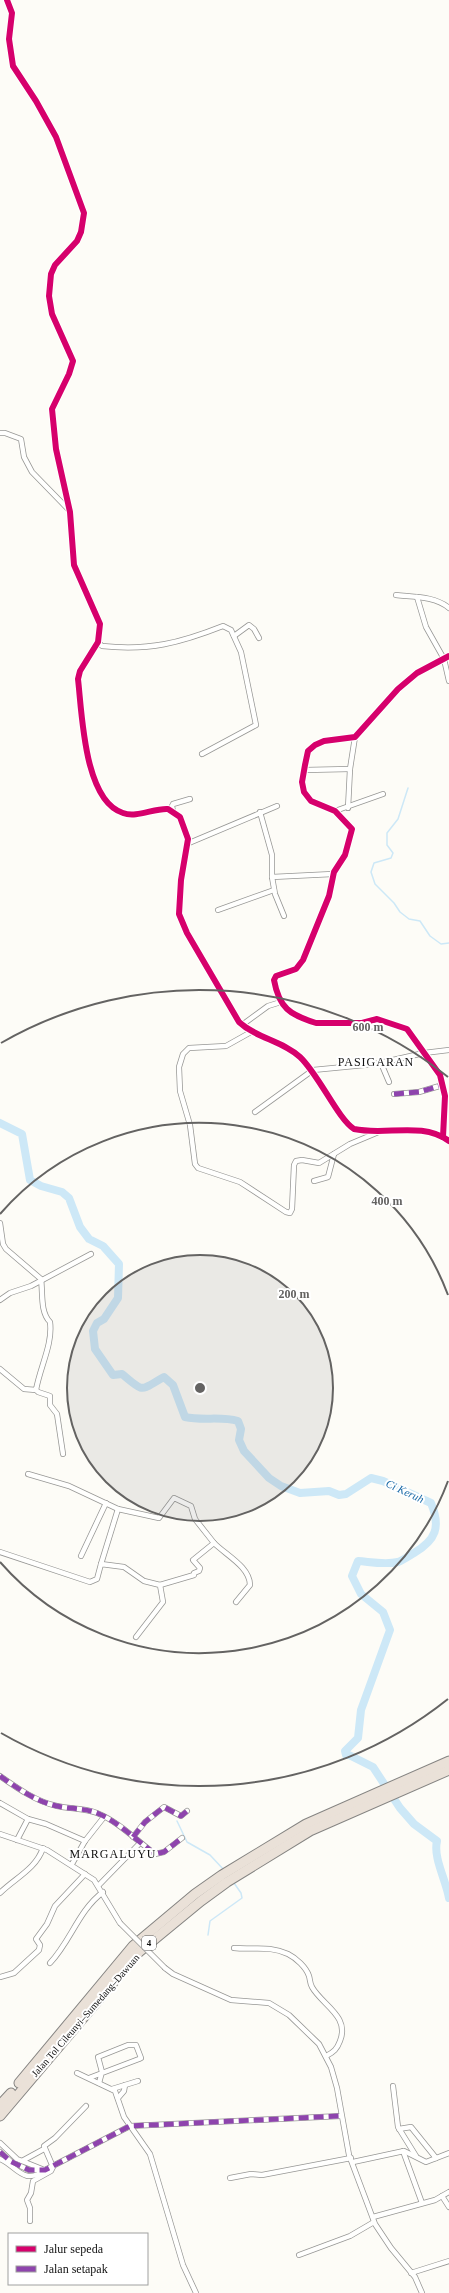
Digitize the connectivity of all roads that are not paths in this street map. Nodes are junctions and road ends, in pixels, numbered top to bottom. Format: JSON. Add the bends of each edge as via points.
{"nodes":[{"id":1,"x":7,"y":0,"type":"edge"},
{"id":2,"x":0,"y":434,"type":"edge"},
{"id":3,"x":70,"y":512,"type":"junction"},
{"id":4,"x":396,"y":596,"type":"dead end"},
{"id":5,"x":417,"y":597,"type":"junction"},
{"id":6,"x":449,"y":608,"type":"edge"},
{"id":7,"x":234,"y":636,"type":"junction"},
{"id":8,"x":260,"y":638,"type":"dead end"},
{"id":9,"x":98,"y":642,"type":"junction"},
{"id":10,"x":449,"y":656,"type":"edge"},
{"id":11,"x":444,"y":659,"type":"junction"},
{"id":12,"x":449,"y":681,"type":"edge"},
{"id":13,"x":355,"y":737,"type":"junction"},
{"id":14,"x":202,"y":754,"type":"dead end"},
{"id":15,"x":350,"y":769,"type":"junction"},
{"id":16,"x":305,"y":770,"type":"junction"},
{"id":17,"x":383,"y":794,"type":"dead end"},
{"id":18,"x":190,"y":798,"type":"dead end"},
{"id":19,"x":277,"y":806,"type":"dead end"},
{"id":20,"x":348,"y":808,"type":"junction"},
{"id":21,"x":173,"y":811,"type":"junction"},
{"id":22,"x":335,"y":811,"type":"junction"},
{"id":23,"x":260,"y":812,"type":"junction"},
{"id":24,"x":188,"y":843,"type":"junction"},
{"id":25,"x":333,"y":874,"type":"junction"},
{"id":26,"x":272,"y":877,"type":"junction"},
{"id":27,"x":274,"y":890,"type":"junction"},
{"id":28,"x":218,"y":910,"type":"dead end"},
{"id":29,"x":284,"y":916,"type":"dead end"},
{"id":30,"x":281,"y":1002,"type":"junction"},
{"id":31,"x":242,"y":1025,"type":"junction"},
{"id":32,"x":251,"y":1032,"type":"junction"},
{"id":33,"x":449,"y":1050,"type":"edge"},
{"id":34,"x":424,"y":1053,"type":"junction"},
{"id":35,"x":381,"y":1063,"type":"junction"},
{"id":36,"x":313,"y":1070,"type":"junction"},
{"id":37,"x":389,"y":1082,"type":"dead end"},
{"id":38,"x":443,"y":1085,"type":"junction"},
{"id":39,"x":394,"y":1094,"type":"dead end"},
{"id":40,"x":254,"y":1112,"type":"dead end"},
{"id":41,"x":383,"y":1130,"type":"junction"},
{"id":42,"x":443,"y":1137,"type":"junction"},
{"id":43,"x":449,"y":1141,"type":"edge"},
{"id":44,"x":334,"y":1154,"type":"junction"},
{"id":45,"x":314,"y":1182,"type":"dead end"},
{"id":46,"x":1,"y":1225,"type":"edge"},
{"id":47,"x":91,"y":1254,"type":"dead end"},
{"id":48,"x":41,"y":1279,"type":"junction"},
{"id":49,"x":0,"y":1300,"type":"edge"},
{"id":50,"x":0,"y":1369,"type":"edge"},
{"id":51,"x":36,"y":1390,"type":"junction"},
{"id":52,"x":63,"y":1454,"type":"dead end"},
{"id":53,"x":28,"y":1474,"type":"dead end"},
{"id":54,"x":106,"y":1502,"type":"junction"},
{"id":55,"x":118,"y":1509,"type":"junction"},
{"id":56,"x":214,"y":1543,"type":"junction"},
{"id":57,"x":0,"y":1552,"type":"edge"},
{"id":58,"x":81,"y":1556,"type":"dead end"},
{"id":59,"x":101,"y":1564,"type":"junction"},
{"id":60,"x":160,"y":1585,"type":"junction"},
{"id":61,"x":236,"y":1602,"type":"dead end"},
{"id":62,"x":136,"y":1637,"type":"dead end"},
{"id":63,"x":448,"y":1765,"type":"edge"},
{"id":64,"x":0,"y":1776,"type":"edge"},
{"id":65,"x":0,"y":1803,"type":"edge"},
{"id":66,"x":188,"y":1811,"type":"dead end"},
{"id":67,"x":338,"y":1813,"type":"junction"},
{"id":68,"x":104,"y":1817,"type":"junction"},
{"id":69,"x":28,"y":1819,"type":"junction"},
{"id":70,"x":0,"y":1834,"type":"edge"},
{"id":71,"x":133,"y":1837,"type":"junction"},
{"id":72,"x":182,"y":1838,"type":"dead end"},
{"id":73,"x":17,"y":1840,"type":"junction"},
{"id":74,"x":85,"y":1841,"type":"junction"},
{"id":75,"x":140,"y":1843,"type":"junction"},
{"id":76,"x":43,"y":1848,"type":"junction"},
{"id":77,"x":72,"y":1864,"type":"junction"},
{"id":78,"x":84,"y":1874,"type":"junction"},
{"id":79,"x":99,"y":1885,"type":"junction"},
{"id":80,"x":103,"y":1892,"type":"junction"},
{"id":81,"x":0,"y":1893,"type":"edge"},
{"id":82,"x":234,"y":1948,"type":"dead end"},
{"id":83,"x":50,"y":1963,"type":"dead end"},
{"id":84,"x":0,"y":1977,"type":"edge"},
{"id":85,"x":326,"y":2056,"type":"junction"},
{"id":86,"x":102,"y":2072,"type":"junction"},
{"id":87,"x":77,"y":2073,"type":"dead end"},
{"id":88,"x":88,"y":2078,"type":"junction"},
{"id":89,"x":138,"y":2082,"type":"dead end"},
{"id":90,"x":99,"y":2083,"type":"junction"},
{"id":91,"x":125,"y":2085,"type":"junction"},
{"id":92,"x":393,"y":2086,"type":"dead end"},
{"id":93,"x":112,"y":2089,"type":"junction"},
{"id":94,"x":118,"y":2098,"type":"junction"},
{"id":95,"x":0,"y":2105,"type":"edge"},
{"id":96,"x":86,"y":2106,"type":"dead end"},
{"id":97,"x":0,"y":2116,"type":"edge"},
{"id":98,"x":341,"y":2116,"type":"junction"},
{"id":99,"x":130,"y":2126,"type":"junction"},
{"id":100,"x":399,"y":2129,"type":"junction"},
{"id":101,"x":0,"y":2143,"type":"edge"},
{"id":102,"x":44,"y":2149,"type":"junction"},
{"id":103,"x":403,"y":2150,"type":"junction"},
{"id":104,"x":0,"y":2152,"type":"edge"},
{"id":105,"x":449,"y":2153,"type":"edge"},
{"id":106,"x":416,"y":2156,"type":"junction"},
{"id":107,"x":436,"y":2158,"type":"junction"},
{"id":108,"x":0,"y":2159,"type":"edge"},
{"id":109,"x":352,"y":2160,"type":"junction"},
{"id":110,"x":22,"y":2161,"type":"junction"},
{"id":111,"x":53,"y":2167,"type":"junction"},
{"id":112,"x":45,"y":2170,"type":"junction"},
{"id":113,"x":230,"y":2178,"type":"dead end"},
{"id":114,"x":449,"y":2192,"type":"edge"},
{"id":115,"x":442,"y":2196,"type":"junction"},
{"id":116,"x":422,"y":2203,"type":"junction"},
{"id":117,"x":449,"y":2207,"type":"edge"},
{"id":118,"x":374,"y":2220,"type":"junction"},
{"id":119,"x":30,"y":2221,"type":"dead end"},
{"id":120,"x":299,"y":2255,"type":"dead end"},
{"id":121,"x":449,"y":2261,"type":"edge"},
{"id":122,"x":411,"y":2272,"type":"junction"},
{"id":123,"x":196,"y":2293,"type":"edge"},
{"id":124,"x":422,"y":2293,"type":"edge"}],
"edges":[{"from":1,"to":3,"type":"street","via":[[12,13],[9,40],[13,66],[56,137],[84,213],[79,236],[55,265],[49,288],[52,314],[72,361],[69,374],[52,409],[56,449]]},
{"from":2,"to":3,"type":"street","via":[[5,433],[20,439],[24,457],[32,472]]},
{"from":3,"to":9,"type":"street","via":[[74,565],[100,624]]},
{"from":4,"to":5,"type":"street"},
{"from":5,"to":6,"type":"street","via":[[444,604]]},
{"from":5,"to":11,"type":"street","via":[[426,627]]},
{"from":7,"to":8,"type":"street","via":[[249,625]]},
{"from":7,"to":9,"type":"street","via":[[228,627],[223,626],[190,640],[159,646],[120,648],[102,646]]},
{"from":7,"to":14,"type":"street","via":[[241,652],[256,725]]},
{"from":9,"to":21,"type":"street","via":[[80,671],[78,679],[87,751],[96,784],[109,804],[122,813],[133,814],[164,809]]},
{"from":10,"to":11,"type":"street"},
{"from":11,"to":12,"type":"street"},
{"from":11,"to":13,"type":"street","via":[[417,673],[398,689]]},
{"from":13,"to":15,"type":"street"},
{"from":13,"to":16,"type":"street","via":[[324,741],[315,745],[308,751]]},
{"from":15,"to":16,"type":"street"},
{"from":15,"to":20,"type":"street"},
{"from":16,"to":22,"type":"street","via":[[302,782],[304,792],[311,801]]},
{"from":17,"to":20,"type":"street"},
{"from":18,"to":21,"type":"street","via":[[173,804]]},
{"from":19,"to":23,"type":"street"},
{"from":20,"to":22,"type":"street"},
{"from":21,"to":24,"type":"street","via":[[180,817]]},
{"from":22,"to":25,"type":"street","via":[[351,827],[352,832],[345,855]]},
{"from":23,"to":24,"type":"street"},
{"from":23,"to":26,"type":"street","via":[[272,855]]},
{"from":24,"to":31,"type":"street","via":[[180,880],[179,914],[213,978]]},
{"from":25,"to":26,"type":"street"},
{"from":25,"to":30,"type":"street","via":[[329,896],[303,960],[296,969],[274,979]]},
{"from":26,"to":27,"type":"street"},
{"from":27,"to":28,"type":"street"},
{"from":27,"to":29,"type":"street"},
{"from":30,"to":31,"type":"street","via":[[268,1006]]},
{"from":30,"to":34,"type":"street","via":[[290,1014],[316,1023],[362,1023],[377,1019],[407,1029]]},
{"from":31,"to":32,"type":"street"},
{"from":32,"to":36,"type":"street","via":[[296,1054]]},
{"from":32,"to":44,"type":"street","via":[[226,1046],[189,1048],[183,1054],[179,1067],[180,1091],[190,1126],[196,1166],[240,1182],[288,1213],[292,1209],[295,1163],[299,1160],[317,1163]]},
{"from":33,"to":34,"type":"street"},
{"from":34,"to":35,"type":"street"},
{"from":34,"to":38,"type":"street","via":[[440,1075]]},
{"from":35,"to":36,"type":"street"},
{"from":35,"to":37,"type":"street"},
{"from":36,"to":40,"type":"street"},
{"from":36,"to":41,"type":"street","via":[[351,1127],[360,1130]]},
{"from":38,"to":39,"type":"street","via":[[419,1092]]},
{"from":38,"to":42,"type":"street"},
{"from":41,"to":42,"type":"street","via":[[425,1130]]},
{"from":41,"to":44,"type":"street"},
{"from":42,"to":43,"type":"street"},
{"from":44,"to":45,"type":"street","via":[[328,1176]]},
{"from":46,"to":48,"type":"street","via":[[6,1249]]},
{"from":47,"to":48,"type":"street"},
{"from":48,"to":49,"type":"street"},
{"from":48,"to":51,"type":"street","via":[[46,1318],[50,1322],[52,1334]]},
{"from":50,"to":51,"type":"street","via":[[24,1389]]},
{"from":51,"to":52,"type":"street","via":[[50,1396],[50,1405],[56,1413],[58,1431],[61,1434]]},
{"from":53,"to":54,"type":"street","via":[[69,1486]]},
{"from":54,"to":55,"type":"street"},
{"from":54,"to":58,"type":"street"},
{"from":55,"to":56,"type":"street","via":[[159,1518],[174,1498],[184,1501],[191,1506],[195,1519]]},
{"from":55,"to":59,"type":"street"},
{"from":56,"to":60,"type":"street","via":[[193,1560],[200,1568],[194,1575]]},
{"from":56,"to":61,"type":"street","via":[[245,1569],[250,1579],[250,1585]]},
{"from":57,"to":59,"type":"street","via":[[90,1582],[97,1579]]},
{"from":59,"to":60,"type":"street","via":[[124,1567],[144,1581]]},
{"from":60,"to":62,"type":"street","via":[[164,1602],[151,1615]]},
{"from":63,"to":67,"type":"highway","name":"Jalan Tol Cileunyi–Sumedang–Dawuan","number":"4"},
{"from":64,"to":68,"type":"street","via":[[16,1787],[56,1806],[88,1810]]},
{"from":65,"to":69,"type":"street"},
{"from":66,"to":71,"type":"street","via":[[181,1816],[164,1808],[145,1822]]},
{"from":67,"to":95,"type":"highway","name":"Jalan Tol Cileunyi–Sumedang–Dawuan","number":"4","via":[[306,1824],[222,1875],[161,1921],[133,1946]]},
{"from":67,"to":97,"type":"highway","name":"Jalan Tol Cileunyi–Sumedang–Dawuan","number":"4","via":[[227,1882],[161,1932],[139,1952],[89,2009]]},
{"from":68,"to":71,"type":"street"},
{"from":68,"to":74,"type":"street"},
{"from":69,"to":73,"type":"street"},
{"from":69,"to":74,"type":"street"},
{"from":70,"to":73,"type":"street"},
{"from":71,"to":75,"type":"street"},
{"from":72,"to":75,"type":"street","via":[[164,1852],[155,1854]]},
{"from":73,"to":76,"type":"street"},
{"from":74,"to":77,"type":"street"},
{"from":75,"to":79,"type":"street"},
{"from":76,"to":77,"type":"street"},
{"from":76,"to":81,"type":"street","via":[[30,1869]]},
{"from":77,"to":78,"type":"street"},
{"from":78,"to":79,"type":"street"},
{"from":78,"to":84,"type":"street","via":[[52,1911],[47,1924],[36,1939],[40,1945],[39,1950],[14,1973]]},
{"from":79,"to":80,"type":"street"},
{"from":80,"to":83,"type":"street","via":[[85,1910]]},
{"from":80,"to":85,"type":"street","bridge":true,"via":[[120,1923],[164,1968],[231,2000],[269,2003],[282,2010],[307,2030]]},
{"from":82,"to":85,"type":"street","via":[[272,1948],[289,1954],[304,1968],[313,1988],[335,2012],[340,2022],[341,2040],[335,2051]]},
{"from":85,"to":98,"type":"street","via":[[337,2088]]},
{"from":86,"to":86,"type":"street","via":[[141,2058],[139,2049],[136,2045],[128,2046],[98,2058]]},
{"from":86,"to":88,"type":"street"},
{"from":86,"to":90,"type":"street"},
{"from":87,"to":88,"type":"street"},
{"from":88,"to":90,"type":"street"},
{"from":89,"to":91,"type":"street"},
{"from":90,"to":93,"type":"street"},
{"from":91,"to":93,"type":"street"},
{"from":91,"to":94,"type":"street","via":[[123,2093]]},
{"from":92,"to":100,"type":"street"},
{"from":93,"to":94,"type":"street"},
{"from":94,"to":99,"type":"street"},
{"from":96,"to":102,"type":"street","via":[[44,2146]]},
{"from":98,"to":99,"type":"street"},
{"from":98,"to":109,"type":"street"},
{"from":99,"to":111,"type":"street"},
{"from":99,"to":123,"type":"street","via":[[150,2154],[183,2266]]},
{"from":100,"to":106,"type":"street"},
{"from":100,"to":107,"type":"street","via":[[411,2126]]},
{"from":101,"to":110,"type":"street"},
{"from":102,"to":110,"type":"street"},
{"from":102,"to":111,"type":"street"},
{"from":103,"to":106,"type":"street"},
{"from":103,"to":109,"type":"street"},
{"from":103,"to":116,"type":"street"},
{"from":104,"to":112,"type":"street","via":[[10,2161],[29,2170]]},
{"from":105,"to":107,"type":"street"},
{"from":106,"to":107,"type":"street","via":[[426,2162]]},
{"from":108,"to":112,"type":"street","via":[[25,2175],[37,2175]]},
{"from":109,"to":113,"type":"street","via":[[262,2176],[251,2174]]},
{"from":109,"to":118,"type":"street"},
{"from":110,"to":112,"type":"street"},
{"from":111,"to":112,"type":"street"},
{"from":111,"to":119,"type":"street","via":[[51,2171],[33,2181],[27,2200]]},
{"from":114,"to":115,"type":"street"},
{"from":115,"to":116,"type":"street"},
{"from":115,"to":117,"type":"street"},
{"from":116,"to":118,"type":"street"},
{"from":118,"to":120,"type":"street","via":[[350,2236]]},
{"from":118,"to":122,"type":"street","via":[[391,2248]]},
{"from":121,"to":122,"type":"street"},
{"from":122,"to":124,"type":"street"}]}
